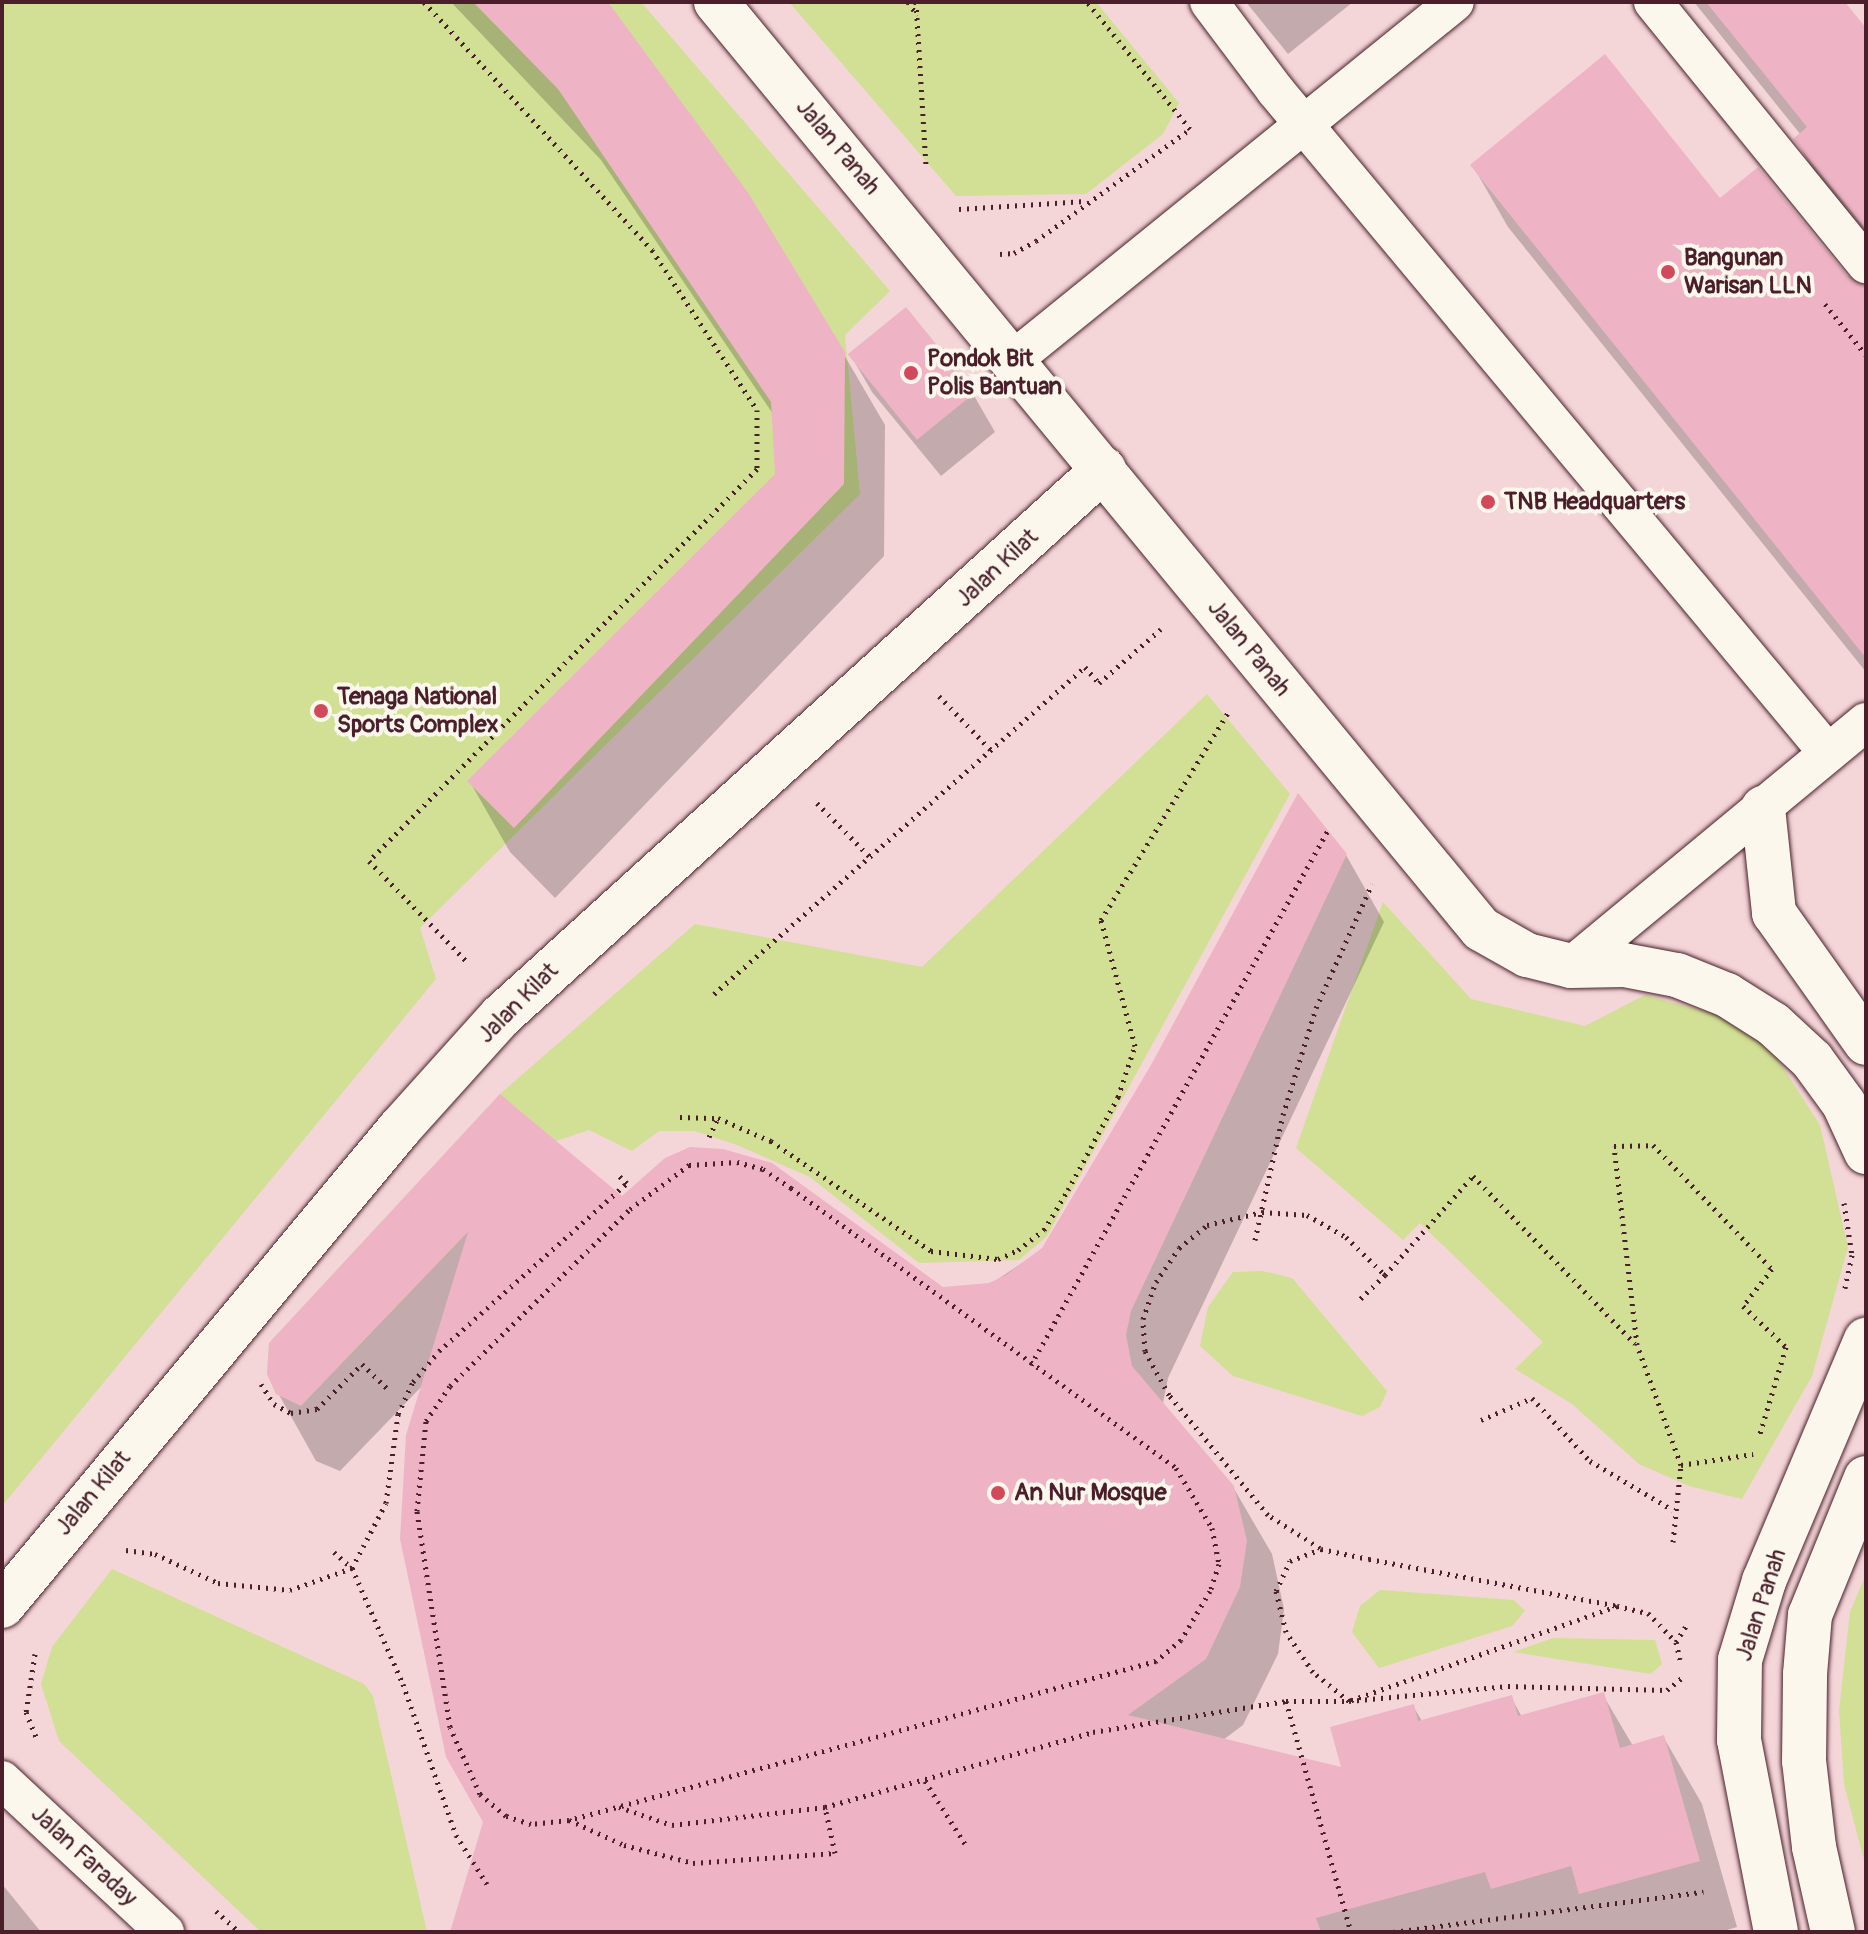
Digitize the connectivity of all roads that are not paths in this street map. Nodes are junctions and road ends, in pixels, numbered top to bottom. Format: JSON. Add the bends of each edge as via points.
{"nodes":[{"id":1,"x":716,"y":2,"type":"edge"},
{"id":2,"x":1209,"y":2,"type":"edge"},
{"id":3,"x":1455,"y":2,"type":"edge"},
{"id":4,"x":1653,"y":2,"type":"edge"},
{"id":5,"x":1305,"y":121,"type":"junction"},
{"id":6,"x":1866,"y":264,"type":"edge"},
{"id":7,"x":1014,"y":359,"type":"junction"},
{"id":8,"x":1104,"y":469,"type":"junction"},
{"id":9,"x":1866,"y":722,"type":"edge"},
{"id":10,"x":1828,"y":753,"type":"junction"},
{"id":11,"x":1763,"y":808,"type":"junction"},
{"id":12,"x":1571,"y":966,"type":"junction"},
{"id":13,"x":1866,"y":1043,"type":"edge"},
{"id":14,"x":1866,"y":1152,"type":"edge"},
{"id":15,"x":1862,"y":1368,"type":"edge"},
{"id":16,"x":1866,"y":1478,"type":"edge"},
{"id":17,"x":2,"y":1606,"type":"edge"},
{"id":18,"x":2,"y":1780,"type":"edge"},
{"id":19,"x":165,"y":1932,"type":"edge"},
{"id":20,"x":1776,"y":1932,"type":"edge"},
{"id":21,"x":1833,"y":1932,"type":"edge"}],
"edges":[{"from":1,"to":7,"type":"street","name":"Jalan Panah"},
{"from":2,"to":5,"type":"lane"},
{"from":3,"to":5,"type":"lane"},
{"from":4,"to":6,"type":"lane"},
{"from":5,"to":7,"type":"lane"},
{"from":5,"to":10,"type":"lane"},
{"from":7,"to":8,"type":"street","name":"Jalan Panah"},
{"from":8,"to":12,"type":"street","name":"Jalan Panah","via":[[1410,849],[1481,929],[1527,955]]},
{"from":8,"to":17,"type":"street","name":"Jalan Kilat","via":[[501,1016],[400,1128]]},
{"from":9,"to":10,"type":"lane"},
{"from":10,"to":11,"type":"lane"},
{"from":11,"to":12,"type":"lane"},
{"from":11,"to":13,"type":"street","via":[[1774,913]]},
{"from":12,"to":14,"type":"street","name":"Jalan Panah","via":[[1624,965],[1677,975],[1750,1009],[1812,1060],[1844,1104]]},
{"from":15,"to":20,"type":"street","name":"Jalan Panah","via":[[1764,1581],[1740,1660],[1739,1740]]},
{"from":16,"to":21,"type":"street","name":"Jalan Panah","via":[[1810,1615],[1805,1674],[1806,1775],[1814,1847]]},
{"from":18,"to":19,"type":"lane","name":"Jalan Faraday"}]}
